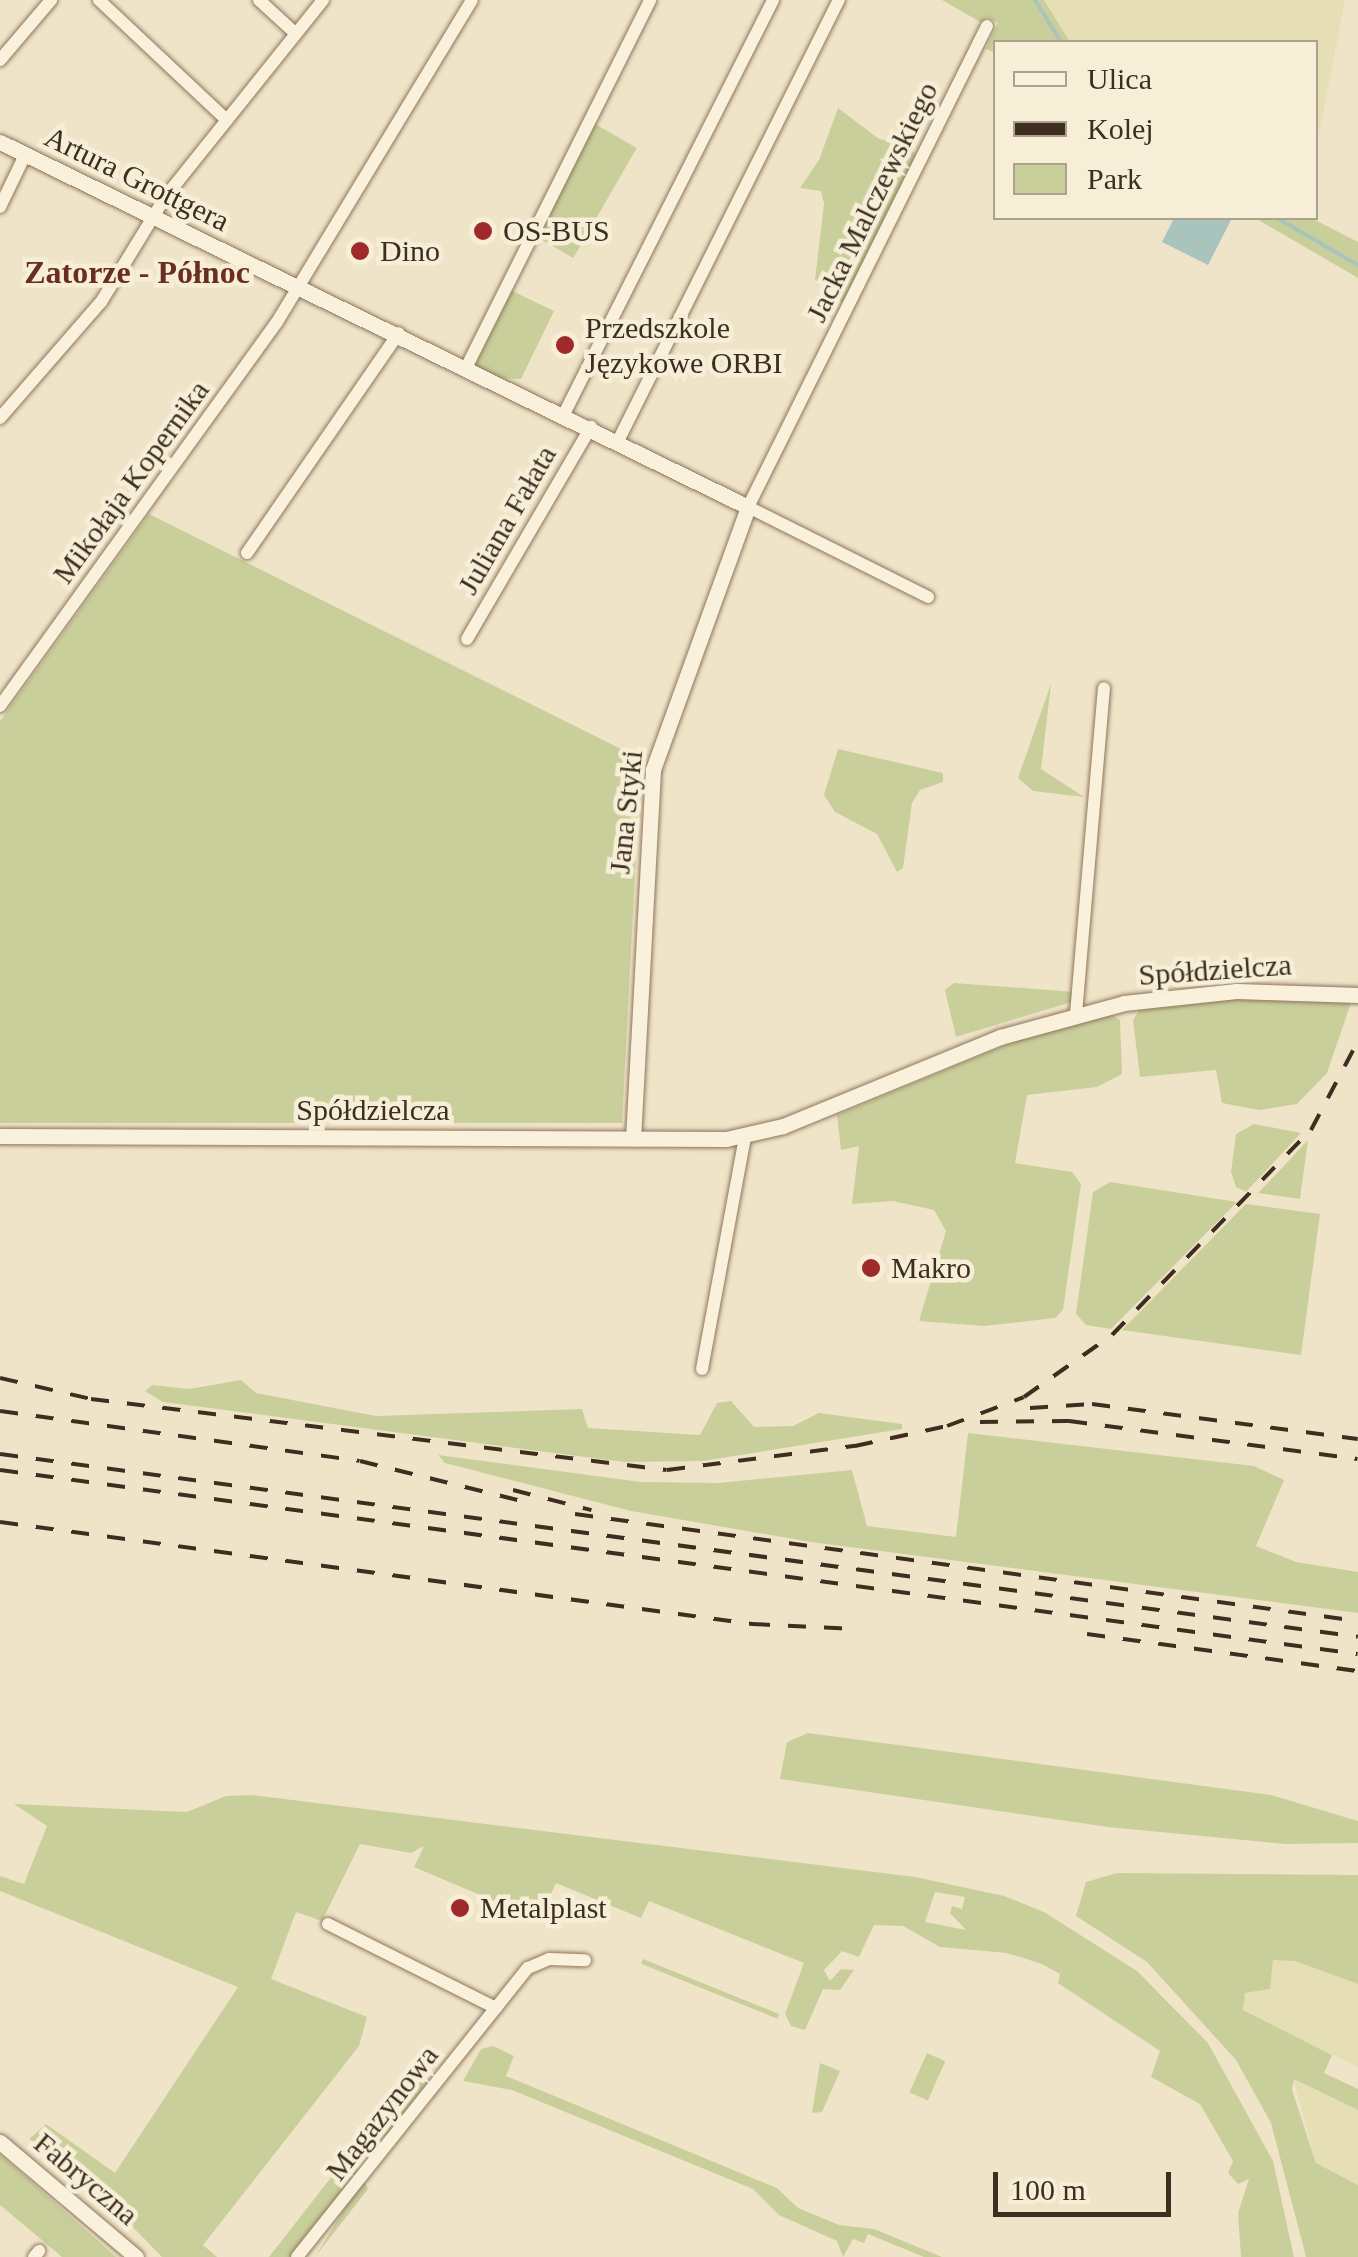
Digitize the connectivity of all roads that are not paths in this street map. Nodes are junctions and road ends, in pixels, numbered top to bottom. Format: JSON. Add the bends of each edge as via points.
{"nodes":[{"id":1,"x":51,"y":0,"type":"edge"},
{"id":2,"x":99,"y":0,"type":"edge"},
{"id":3,"x":259,"y":0,"type":"edge"},
{"id":4,"x":323,"y":0,"type":"edge"},
{"id":5,"x":472,"y":0,"type":"edge"},
{"id":6,"x":650,"y":0,"type":"edge"},
{"id":7,"x":774,"y":0,"type":"edge"},
{"id":8,"x":839,"y":0,"type":"edge"},
{"id":9,"x":987,"y":26,"type":"dead end"},
{"id":10,"x":295,"y":33,"type":"junction"},
{"id":11,"x":0,"y":60,"type":"edge"},
{"id":12,"x":227,"y":120,"type":"junction"},
{"id":13,"x":0,"y":142,"type":"edge"},
{"id":14,"x":25,"y":155,"type":"junction"},
{"id":15,"x":0,"y":207,"type":"edge"},
{"id":16,"x":153,"y":218,"type":"junction"},
{"id":17,"x":300,"y":286,"type":"junction"},
{"id":18,"x":399,"y":333,"type":"junction"},
{"id":19,"x":467,"y":366,"type":"junction"},
{"id":20,"x":564,"y":414,"type":"junction"},
{"id":21,"x":0,"y":418,"type":"edge"},
{"id":22,"x":591,"y":428,"type":"junction"},
{"id":23,"x":618,"y":441,"type":"junction"},
{"id":24,"x":748,"y":507,"type":"junction"},
{"id":25,"x":247,"y":554,"type":"dead end"},
{"id":26,"x":928,"y":598,"type":"dead end"},
{"id":27,"x":467,"y":638,"type":"dead end"},
{"id":28,"x":1104,"y":688,"type":"dead end"},
{"id":29,"x":0,"y":706,"type":"edge"},
{"id":30,"x":1358,"y":994,"type":"edge"},
{"id":31,"x":1076,"y":1014,"type":"junction"},
{"id":32,"x":0,"y":1136,"type":"edge"},
{"id":33,"x":745,"y":1136,"type":"junction"},
{"id":34,"x":633,"y":1138,"type":"junction"},
{"id":35,"x":702,"y":1369,"type":"dead end"},
{"id":36,"x":328,"y":1924,"type":"dead end"},
{"id":37,"x":585,"y":1960,"type":"dead end"},
{"id":38,"x":496,"y":2008,"type":"junction"},
{"id":39,"x":0,"y":2142,"type":"edge"},
{"id":40,"x":302,"y":2254,"type":"edge"},
{"id":41,"x":136,"y":2257,"type":"edge"}],
"edges":[{"from":1,"to":11,"type":"street"},
{"from":2,"to":12,"type":"street"},
{"from":3,"to":10,"type":"street"},
{"from":4,"to":10,"type":"street"},
{"from":5,"to":17,"type":"street","name":"Mikołaja Kopernika"},
{"from":6,"to":19,"type":"street"},
{"from":7,"to":20,"type":"street"},
{"from":8,"to":23,"type":"street"},
{"from":9,"to":24,"type":"street","name":"Jacka Malczewskiego"},
{"from":10,"to":12,"type":"street"},
{"from":12,"to":16,"type":"street"},
{"from":13,"to":14,"type":"street","name":"Artura Grottgera"},
{"from":14,"to":15,"type":"street"},
{"from":14,"to":16,"type":"street","name":"Artura Grottgera"},
{"from":16,"to":17,"type":"street","name":"Artura Grottgera"},
{"from":16,"to":21,"type":"street","via":[[102,302]]},
{"from":17,"to":18,"type":"street","name":"Artura Grottgera"},
{"from":17,"to":29,"type":"street","name":"Mikołaja Kopernika"},
{"from":18,"to":19,"type":"street","name":"Artura Grottgera"},
{"from":18,"to":25,"type":"street"},
{"from":19,"to":20,"type":"street","name":"Artura Grottgera"},
{"from":20,"to":22,"type":"street","name":"Artura Grottgera"},
{"from":22,"to":23,"type":"street","name":"Artura Grottgera"},
{"from":22,"to":27,"type":"street","name":"Juliana Fałata"},
{"from":23,"to":24,"type":"street","name":"Artura Grottgera"},
{"from":24,"to":26,"type":"street","name":"Artura Grottgera"},
{"from":24,"to":34,"type":"street","name":"Jana Styki","via":[[655,762]]},
{"from":28,"to":31,"type":"street"},
{"from":30,"to":31,"type":"street","name":"Spółdzielcza","via":[[1223,992]]},
{"from":31,"to":33,"type":"street","name":"Spółdzielcza","via":[[1000,1036]]},
{"from":32,"to":34,"type":"street","name":"Spółdzielcza"},
{"from":33,"to":34,"type":"street","name":"Spółdzielcza"},
{"from":33,"to":35,"type":"street"},
{"from":36,"to":38,"type":"street"},
{"from":37,"to":38,"type":"street","name":"Magazynowa","via":[[536,1962]]},
{"from":38,"to":40,"type":"street","name":"Magazynowa"},
{"from":39,"to":41,"type":"street","name":"Fabryczna"}]}
